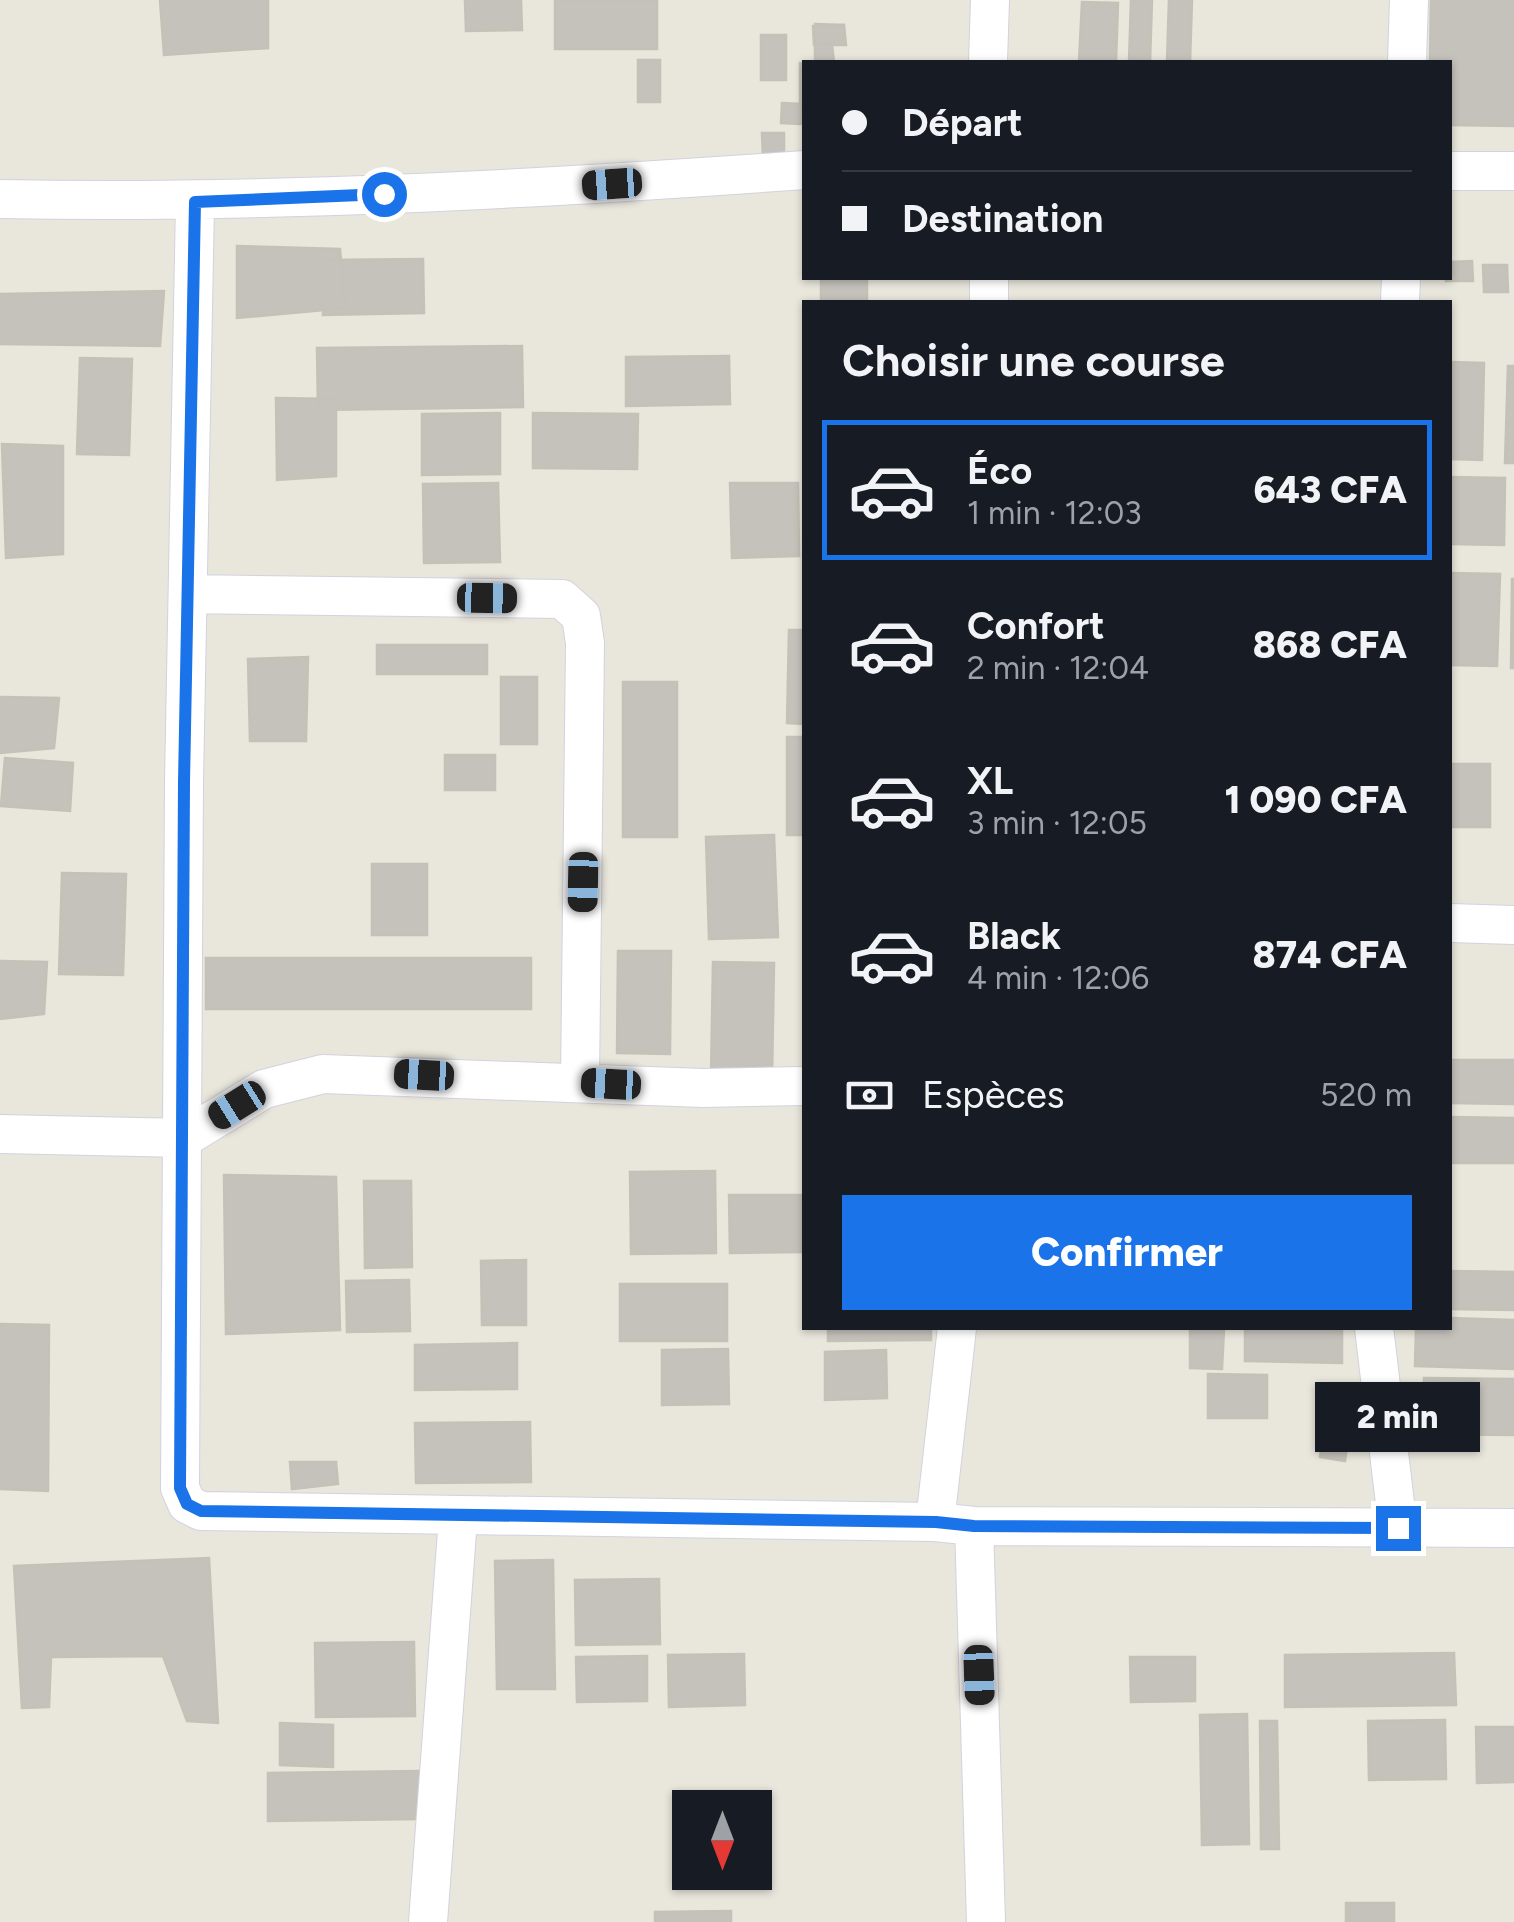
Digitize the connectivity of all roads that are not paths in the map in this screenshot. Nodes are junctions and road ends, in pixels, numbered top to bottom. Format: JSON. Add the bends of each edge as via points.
{"nodes":[{"id":1,"x":990,"y":0,"type":"edge"},
{"id":2,"x":1409,"y":0,"type":"edge"},
{"id":3,"x":988,"y":60,"type":"edge"},
{"id":4,"x":1407,"y":60,"type":"edge"},
{"id":5,"x":802,"y":170,"type":"edge"},
{"id":6,"x":1452,"y":171,"type":"edge"},
{"id":7,"x":1514,"y":171,"type":"edge"},
{"id":8,"x":0,"y":199,"type":"edge"},
{"id":9,"x":195,"y":202,"type":"junction"},
{"id":10,"x":188,"y":594,"type":"junction"},
{"id":11,"x":1452,"y":922,"type":"edge"},
{"id":12,"x":1514,"y":925,"type":"edge"},
{"id":13,"x":580,"y":1082,"type":"junction"},
{"id":14,"x":802,"y":1086,"type":"edge"},
{"id":15,"x":0,"y":1134,"type":"edge"},
{"id":16,"x":184,"y":1138,"type":"junction"},
{"id":17,"x":958,"y":1330,"type":"edge"},
{"id":18,"x":1374,"y":1330,"type":"edge"},
{"id":19,"x":458,"y":1518,"type":"junction"},
{"id":20,"x":936,"y":1522,"type":"junction"},
{"id":21,"x":974,"y":1526,"type":"junction"},
{"id":22,"x":1398,"y":1528,"type":"junction"},
{"id":23,"x":1514,"y":1528,"type":"edge"},
{"id":24,"x":428,"y":1922,"type":"edge"},
{"id":25,"x":986,"y":1922,"type":"edge"}],
"edges":[{"from":1,"to":3,"type":"street"},
{"from":2,"to":4,"type":"street"},
{"from":5,"to":9,"type":"street"},
{"from":6,"to":7,"type":"street"},
{"from":8,"to":9,"type":"street"},
{"from":9,"to":10,"type":"street"},
{"from":10,"to":13,"type":"street","via":[[562,599],[581,616],[586,643]]},
{"from":10,"to":16,"type":"street"},
{"from":11,"to":12,"type":"street"},
{"from":13,"to":14,"type":"street"},
{"from":13,"to":16,"type":"street","via":[[323,1074],[264,1088]]},
{"from":15,"to":16,"type":"street"},
{"from":16,"to":19,"type":"street","via":[[180,1488],[187,1504],[201,1511]]},
{"from":17,"to":20,"type":"street"},
{"from":18,"to":22,"type":"street"},
{"from":19,"to":20,"type":"street"},
{"from":19,"to":24,"type":"street"},
{"from":20,"to":21,"type":"street"},
{"from":21,"to":22,"type":"street"},
{"from":21,"to":25,"type":"street"},
{"from":22,"to":23,"type":"street"}]}
